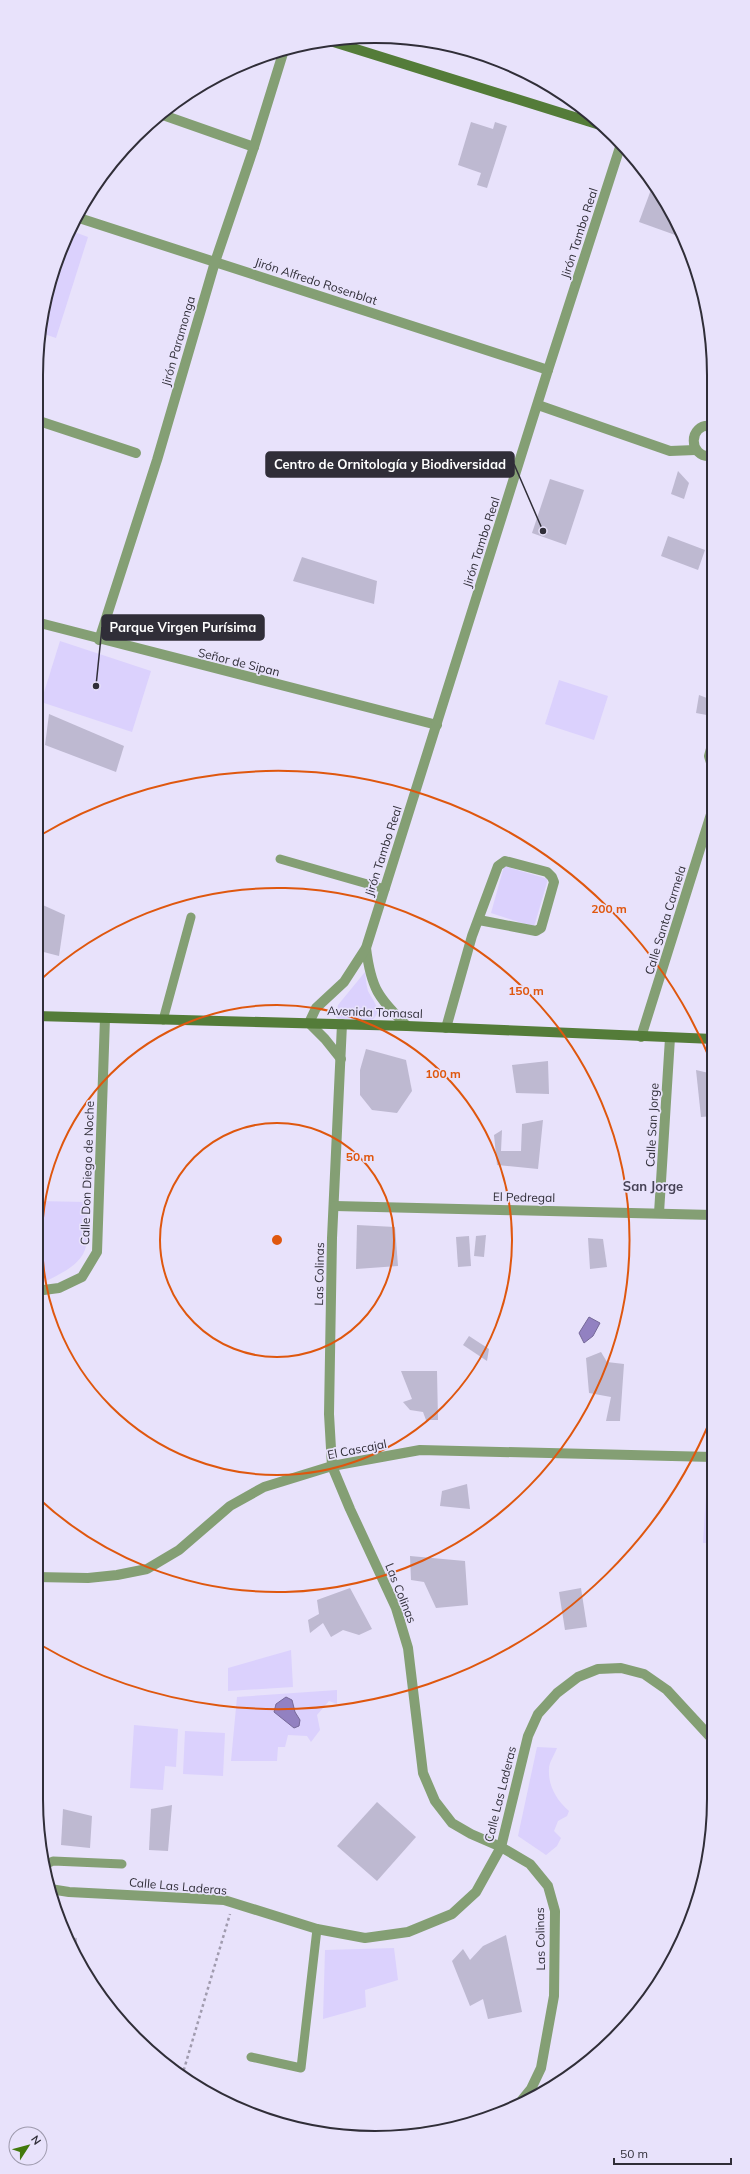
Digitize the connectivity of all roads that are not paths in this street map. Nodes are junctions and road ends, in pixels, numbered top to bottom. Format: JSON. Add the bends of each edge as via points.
{"nodes":[{"id":1,"x":343,"y":45,"type":"edge"},
{"id":2,"x":282,"y":56,"type":"edge"},
{"id":3,"x":167,"y":116,"type":"edge"},
{"id":4,"x":590,"y":122,"type":"edge"},
{"id":5,"x":254,"y":147,"type":"junction"},
{"id":6,"x":619,"y":150,"type":"edge"},
{"id":7,"x":82,"y":219,"type":"edge"},
{"id":8,"x":215,"y":262,"type":"junction"},
{"id":9,"x":548,"y":370,"type":"junction"},
{"id":10,"x":538,"y":405,"type":"junction"},
{"id":11,"x":43,"y":422,"type":"edge"},
{"id":12,"x":707,"y":426,"type":"edge"},
{"id":13,"x":695,"y":450,"type":"junction"},
{"id":14,"x":136,"y":453,"type":"dead end"},
{"id":15,"x":707,"y":457,"type":"edge"},
{"id":16,"x":43,"y":624,"type":"edge"},
{"id":17,"x":99,"y":640,"type":"junction"},
{"id":18,"x":437,"y":725,"type":"junction"},
{"id":19,"x":707,"y":827,"type":"edge"},
{"id":20,"x":280,"y":858,"type":"dead end"},
{"id":21,"x":385,"y":889,"type":"junction"},
{"id":22,"x":191,"y":917,"type":"dead end"},
{"id":23,"x":479,"y":920,"type":"junction"},
{"id":24,"x":366,"y":948,"type":"junction"},
{"id":25,"x":43,"y":1016,"type":"edge"},
{"id":26,"x":105,"y":1018,"type":"junction"},
{"id":27,"x":163,"y":1020,"type":"junction"},
{"id":28,"x":309,"y":1023,"type":"junction"},
{"id":29,"x":342,"y":1024,"type":"junction"},
{"id":30,"x":407,"y":1026,"type":"junction"},
{"id":31,"x":446,"y":1028,"type":"junction"},
{"id":32,"x":641,"y":1037,"type":"junction"},
{"id":33,"x":670,"y":1038,"type":"junction"},
{"id":34,"x":707,"y":1039,"type":"edge"},
{"id":35,"x":341,"y":1059,"type":"junction"},
{"id":36,"x":335,"y":1206,"type":"junction"},
{"id":37,"x":659,"y":1213,"type":"junction"},
{"id":38,"x":707,"y":1215,"type":"edge"},
{"id":39,"x":43,"y":1290,"type":"edge"},
{"id":40,"x":707,"y":1457,"type":"edge"},
{"id":41,"x":332,"y":1466,"type":"junction"},
{"id":42,"x":43,"y":1577,"type":"edge"},
{"id":43,"x":707,"y":1733,"type":"edge"},
{"id":44,"x":501,"y":1847,"type":"junction"},
{"id":45,"x":49,"y":1863,"type":"edge"},
{"id":46,"x":122,"y":1864,"type":"dead end"},
{"id":47,"x":56,"y":1890,"type":"edge"},
{"id":48,"x":316,"y":1930,"type":"junction"},
{"id":49,"x":251,"y":2057,"type":"dead end"},
{"id":50,"x":526,"y":2095,"type":"edge"}],
"edges":[{"from":1,"to":4,"type":"street"},
{"from":2,"to":5,"type":"street","name":"Jirón Paramonga"},
{"from":3,"to":5,"type":"street"},
{"from":5,"to":8,"type":"street","name":"Jirón Paramonga"},
{"from":6,"to":9,"type":"street","name":"Jirón Tambo Real"},
{"from":7,"to":8,"type":"street","name":"Jirón Alfredo Rosenblat"},
{"from":8,"to":9,"type":"street","name":"Jirón Alfredo Rosenblat"},
{"from":8,"to":17,"type":"street","name":"Jirón Paramonga","via":[[157,460]]},
{"from":9,"to":10,"type":"street","name":"Jirón Tambo Real"},
{"from":10,"to":13,"type":"street","via":[[670,451]]},
{"from":10,"to":18,"type":"street","name":"Jirón Tambo Real"},
{"from":11,"to":14,"type":"street"},
{"from":12,"to":13,"type":"street","via":[[702,427],[694,434]]},
{"from":13,"to":15,"type":"street"},
{"from":16,"to":17,"type":"street","name":"Señor de Sipan"},
{"from":17,"to":18,"type":"street","name":"Señor de Sipan"},
{"from":18,"to":21,"type":"street","name":"Jirón Tambo Real"},
{"from":19,"to":32,"type":"street","name":"Calle Santa Carmela"},
{"from":20,"to":21,"type":"lane"},
{"from":21,"to":24,"type":"street","name":"Jirón Tambo Real"},
{"from":22,"to":27,"type":"lane"},
{"from":23,"to":23,"type":"street","via":[[501,863],[506,861],[547,872],[552,876],[554,882],[541,928],[536,931]]},
{"from":23,"to":31,"type":"street","via":[[472,936]]},
{"from":24,"to":28,"type":"street","name":"Jirón Tambo Real","via":[[344,982],[316,1008]]},
{"from":24,"to":30,"type":"street","name":"Jirón Tambo Real","via":[[369,974],[375,989],[385,1004]]},
{"from":25,"to":26,"type":"street","name":"Avenida Tomasal"},
{"from":26,"to":27,"type":"street","name":"Avenida Tomasal"},
{"from":26,"to":39,"type":"street","name":"Calle Don Diego de Noche","via":[[97,1252],[82,1277],[59,1288]]},
{"from":27,"to":28,"type":"street","name":"Avenida Tomasal"},
{"from":28,"to":29,"type":"street","name":"Avenida Tomasal"},
{"from":28,"to":35,"type":"street"},
{"from":29,"to":30,"type":"street","name":"Avenida Tomasal"},
{"from":29,"to":35,"type":"street","name":"Las Colinas"},
{"from":30,"to":31,"type":"street","name":"Avenida Tomasal"},
{"from":31,"to":32,"type":"street","name":"Avenida Tomasal"},
{"from":32,"to":33,"type":"street","name":"Avenida Tomasal"},
{"from":33,"to":34,"type":"street","name":"Avenida Tomasal"},
{"from":33,"to":37,"type":"street","name":"Calle San Jorge"},
{"from":35,"to":36,"type":"street","name":"Las Colinas"},
{"from":36,"to":37,"type":"street","name":"El Pedregal"},
{"from":36,"to":41,"type":"street","name":"Las Colinas","via":[[332,1238],[329,1414]]},
{"from":37,"to":38,"type":"street","name":"El Pedregal"},
{"from":40,"to":41,"type":"street","name":"El Cascajal","via":[[420,1450]]},
{"from":41,"to":42,"type":"street","name":"El Cascajal","via":[[264,1487],[230,1506],[179,1550],[147,1569],[88,1578]]},
{"from":41,"to":44,"type":"street","name":"Las Colinas","via":[[396,1608],[408,1648],[423,1773],[435,1801],[452,1823]]},
{"from":43,"to":44,"type":"street","name":"Calle Las Laderas","via":[[667,1690],[644,1674],[621,1668],[598,1669],[578,1677],[557,1693],[538,1714],[528,1736]]},
{"from":44,"to":48,"type":"street","name":"Calle Las Laderas","via":[[476,1892],[452,1914],[408,1932],[365,1938]]},
{"from":44,"to":50,"type":"street","name":"Las Colinas","via":[[530,1864],[548,1886],[555,1911],[554,1996],[541,2068]]},
{"from":45,"to":46,"type":"lane","via":[[53,1861]]},
{"from":47,"to":48,"type":"street","name":"Calle Las Laderas","via":[[224,1900]]},
{"from":48,"to":49,"type":"lane","via":[[301,2068]]}]}
